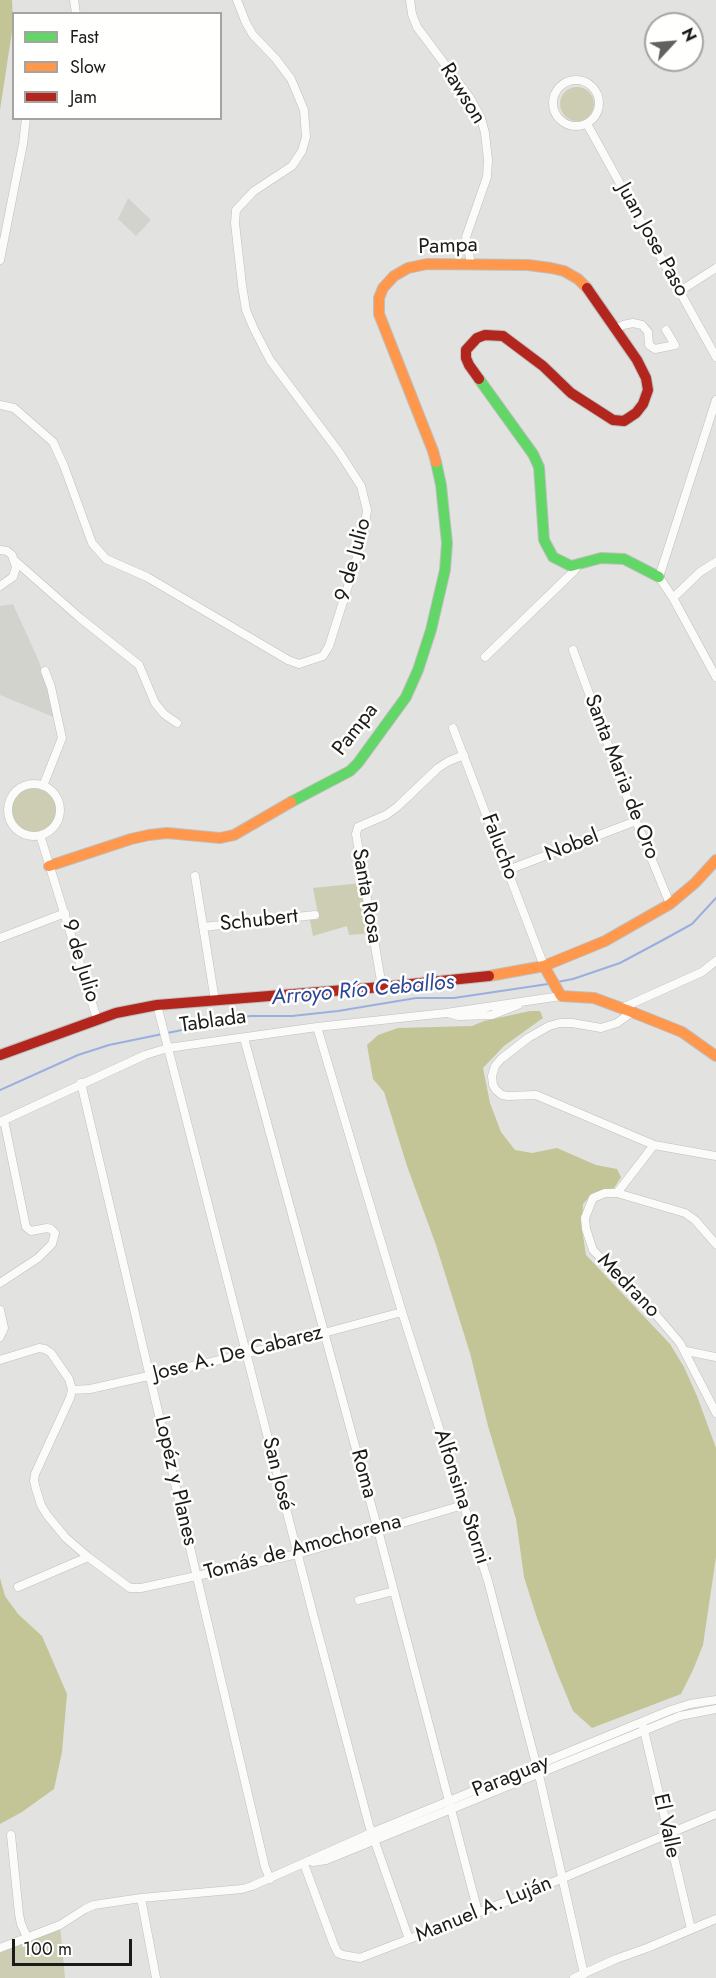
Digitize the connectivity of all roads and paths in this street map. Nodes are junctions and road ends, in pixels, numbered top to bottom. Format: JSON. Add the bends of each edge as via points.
{"nodes":[{"id":1,"x":237,"y":0,"type":"edge"},
{"id":2,"x":410,"y":0,"type":"edge"},
{"id":3,"x":26,"y":120,"type":"edge"},
{"id":4,"x":586,"y":124,"type":"junction"},
{"id":5,"x":0,"y":260,"type":"edge"},
{"id":6,"x":471,"y":264,"type":"junction"},
{"id":7,"x":716,"y":268,"type":"edge"},
{"id":8,"x":680,"y":291,"type":"junction"},
{"id":9,"x":616,"y":329,"type":"junction"},
{"id":10,"x":666,"y":330,"type":"dead end"},
{"id":11,"x":716,"y":357,"type":"edge"},
{"id":12,"x":716,"y":400,"type":"edge"},
{"id":13,"x":0,"y":405,"type":"edge"},
{"id":14,"x":0,"y":550,"type":"edge"},
{"id":15,"x":14,"y":560,"type":"junction"},
{"id":16,"x":716,"y":562,"type":"edge"},
{"id":17,"x":578,"y":565,"type":"junction"},
{"id":18,"x":659,"y":577,"type":"junction"},
{"id":19,"x":0,"y":586,"type":"edge"},
{"id":20,"x":673,"y":598,"type":"junction"},
{"id":21,"x":573,"y":650,"type":"dead end"},
{"id":22,"x":485,"y":657,"type":"dead end"},
{"id":23,"x":45,"y":670,"type":"dead end"},
{"id":24,"x":716,"y":677,"type":"edge"},
{"id":25,"x":177,"y":723,"type":"dead end"},
{"id":26,"x":453,"y":728,"type":"dead end"},
{"id":27,"x":464,"y":755,"type":"junction"},
{"id":28,"x":43,"y":786,"type":"junction"},
{"id":29,"x":10,"y":819,"type":"junction"},
{"id":30,"x":0,"y":821,"type":"edge"},
{"id":31,"x":636,"y":821,"type":"junction"},
{"id":32,"x":40,"y":835,"type":"junction"},
{"id":33,"x":716,"y":860,"type":"edge"},
{"id":34,"x":49,"y":866,"type":"junction"},
{"id":35,"x":508,"y":870,"type":"junction"},
{"id":36,"x":195,"y":876,"type":"dead end"},
{"id":37,"x":670,"y":904,"type":"junction"},
{"id":38,"x":65,"y":913,"type":"junction"},
{"id":39,"x":315,"y":915,"type":"dead end"},
{"id":40,"x":203,"y":927,"type":"junction"},
{"id":41,"x":0,"y":938,"type":"edge"},
{"id":42,"x":716,"y":961,"type":"edge"},
{"id":43,"x":547,"y":971,"type":"junction"},
{"id":44,"x":382,"y":987,"type":"junction"},
{"id":45,"x":559,"y":993,"type":"junction"},
{"id":46,"x":215,"y":1001,"type":"junction"},
{"id":47,"x":157,"y":1005,"type":"junction"},
{"id":48,"x":627,"y":1010,"type":"junction"},
{"id":49,"x":98,"y":1019,"type":"junction"},
{"id":50,"x":317,"y":1027,"type":"junction"},
{"id":51,"x":244,"y":1038,"type":"junction"},
{"id":52,"x":167,"y":1046,"type":"junction"},
{"id":53,"x":0,"y":1055,"type":"edge"},
{"id":54,"x":716,"y":1056,"type":"edge"},
{"id":55,"x":81,"y":1083,"type":"junction"},
{"id":56,"x":2,"y":1121,"type":"edge"},
{"id":57,"x":654,"y":1144,"type":"junction"},
{"id":58,"x":716,"y":1156,"type":"edge"},
{"id":59,"x":617,"y":1193,"type":"junction"},
{"id":60,"x":716,"y":1244,"type":"edge"},
{"id":61,"x":0,"y":1283,"type":"edge"},
{"id":62,"x":0,"y":1310,"type":"edge"},
{"id":63,"x":402,"y":1312,"type":"junction"},
{"id":64,"x":324,"y":1333,"type":"junction"},
{"id":65,"x":0,"y":1337,"type":"edge"},
{"id":66,"x":686,"y":1352,"type":"junction"},
{"id":67,"x":247,"y":1353,"type":"junction"},
{"id":68,"x":716,"y":1357,"type":"edge"},
{"id":69,"x":0,"y":1360,"type":"edge"},
{"id":70,"x":150,"y":1376,"type":"junction"},
{"id":71,"x":72,"y":1390,"type":"junction"},
{"id":72,"x":716,"y":1413,"type":"edge"},
{"id":73,"x":463,"y":1505,"type":"junction"},
{"id":74,"x":378,"y":1530,"type":"junction"},
{"id":75,"x":298,"y":1554,"type":"junction"},
{"id":76,"x":88,"y":1557,"type":"junction"},
{"id":77,"x":198,"y":1576,"type":"junction"},
{"id":78,"x":18,"y":1587,"type":"dead end"},
{"id":79,"x":394,"y":1591,"type":"junction"},
{"id":80,"x":360,"y":1600,"type":"dead end"},
{"id":81,"x":716,"y":1700,"type":"edge"},
{"id":82,"x":716,"y":1709,"type":"edge"},
{"id":83,"x":643,"y":1726,"type":"junction"},
{"id":84,"x":538,"y":1770,"type":"junction"},
{"id":85,"x":450,"y":1806,"type":"junction"},
{"id":86,"x":716,"y":1814,"type":"edge"},
{"id":87,"x":668,"y":1834,"type":"junction"},
{"id":88,"x":11,"y":1835,"type":"dead end"},
{"id":89,"x":373,"y":1837,"type":"junction"},
{"id":90,"x":306,"y":1863,"type":"junction"},
{"id":91,"x":563,"y":1878,"type":"junction"},
{"id":92,"x":270,"y":1879,"type":"junction"},
{"id":93,"x":141,"y":1898,"type":"junction"},
{"id":94,"x":478,"y":1912,"type":"junction"},
{"id":95,"x":716,"y":1919,"type":"edge"},
{"id":96,"x":691,"y":1929,"type":"junction"},
{"id":97,"x":27,"y":1937,"type":"junction"},
{"id":98,"x":409,"y":1939,"type":"junction"},
{"id":99,"x":0,"y":1948,"type":"edge"},
{"id":100,"x":584,"y":1974,"type":"junction"},
{"id":101,"x":156,"y":1978,"type":"edge"},
{"id":102,"x":574,"y":1978,"type":"edge"}],
"edges":[{"from":1,"to":13,"type":"street","name":"9 de Julio","via":[[253,35],[291,79],[304,110],[306,137],[292,166],[254,191],[236,210],[246,310],[270,360],[361,486],[367,510],[355,564],[323,656],[299,664],[288,660],[147,577],[106,560],[92,543],[53,442],[14,408]]},
{"from":2,"to":6,"type":"street","name":"Rawson","via":[[417,27],[470,98],[485,133],[487,177],[466,237]]},
{"from":3,"to":5,"type":"street"},
{"from":4,"to":4,"type":"street","via":[[597,113],[599,97],[590,84],[568,81],[557,90],[555,112],[572,126]]},
{"from":4,"to":8,"type":"street","name":"Juan Jose Paso"},
{"from":6,"to":9,"type":"street","name":"Pampa","via":[[528,265],[564,271],[591,292]]},
{"from":6,"to":34,"type":"street","name":"Pampa","via":[[408,268],[394,276],[379,298],[379,314],[433,451],[447,533],[438,600],[406,697],[350,771],[234,835],[148,835]]},
{"from":7,"to":8,"type":"street"},
{"from":8,"to":11,"type":"street","name":"Juan Jose Paso"},
{"from":9,"to":10,"type":"street","via":[[633,323],[642,325],[648,332],[649,345],[655,349],[675,345]]},
{"from":9,"to":17,"type":"street","name":"Pampa","via":[[637,360],[648,390],[643,404],[624,421],[613,420],[571,393],[503,336],[477,338],[466,350],[469,365],[514,425],[539,467],[542,527],[548,549],[564,563]]},
{"from":12,"to":18,"type":"street"},
{"from":14,"to":15,"type":"street","via":[[7,551]]},
{"from":15,"to":19,"type":"street","via":[[13,578]]},
{"from":15,"to":25,"type":"street","via":[[140,665],[155,703]]},
{"from":16,"to":20,"type":"street"},
{"from":17,"to":18,"type":"street","via":[[601,558],[624,559]]},
{"from":17,"to":22,"type":"street"},
{"from":18,"to":20,"type":"street"},
{"from":20,"to":24,"type":"street"},
{"from":21,"to":31,"type":"street","name":"Santa Maria de Oro"},
{"from":23,"to":28,"type":"street","via":[[62,738]]},
{"from":26,"to":27,"type":"street","name":"Falucho"},
{"from":27,"to":35,"type":"street","name":"Falucho"},
{"from":27,"to":44,"type":"street","name":"Santa Rosa","via":[[438,768],[392,811],[358,827],[356,834]]},
{"from":28,"to":29,"type":"street","via":[[27,785],[13,794],[8,810]]},
{"from":28,"to":32,"type":"street","via":[[56,795],[60,811],[55,825]]},
{"from":29,"to":30,"type":"street"},
{"from":29,"to":32,"type":"street","via":[[19,831]]},
{"from":31,"to":35,"type":"street","name":"Nobel"},
{"from":31,"to":37,"type":"street","name":"Santa Maria de Oro"},
{"from":32,"to":34,"type":"street","name":"9 de Julio"},
{"from":33,"to":37,"type":"street","via":[[696,884]]},
{"from":34,"to":38,"type":"street","name":"9 de Julio"},
{"from":35,"to":43,"type":"street","name":"Falucho"},
{"from":36,"to":40,"type":"street"},
{"from":37,"to":43,"type":"street"},
{"from":38,"to":41,"type":"street"},
{"from":38,"to":49,"type":"street","name":"9 de Julio"},
{"from":39,"to":40,"type":"street","name":"Schubert"},
{"from":40,"to":46,"type":"street"},
{"from":42,"to":48,"type":"street"},
{"from":43,"to":44,"type":"street"},
{"from":43,"to":45,"type":"street"},
{"from":44,"to":46,"type":"street"},
{"from":45,"to":48,"type":"street","name":"Tablada","via":[[585,996]]},
{"from":45,"to":50,"type":"street","name":"Tablada","via":[[526,1002]]},
{"from":46,"to":47,"type":"street"},
{"from":47,"to":49,"type":"street"},
{"from":47,"to":52,"type":"street","name":"San José"},
{"from":48,"to":54,"type":"street","name":"Tablada","via":[[682,1032]]},
{"from":48,"to":57,"type":"street","via":[[617,1023],[601,1028],[572,1023],[549,1026],[501,1059],[495,1066],[493,1084],[502,1095],[536,1095]]},
{"from":49,"to":53,"type":"street"},
{"from":50,"to":51,"type":"street","name":"Tablada"},
{"from":50,"to":63,"type":"street","name":"Alfonsina Storni"},
{"from":51,"to":52,"type":"street","name":"Tablada"},
{"from":51,"to":64,"type":"street","name":"Roma"},
{"from":52,"to":55,"type":"street","name":"Tablada"},
{"from":52,"to":67,"type":"street","name":"San José"},
{"from":55,"to":56,"type":"street","name":"Tablada"},
{"from":55,"to":70,"type":"street","name":"Lopéz y Planes"},
{"from":56,"to":61,"type":"street","via":[[26,1227],[31,1232],[47,1228],[55,1233],[52,1244],[38,1258]]},
{"from":57,"to":58,"type":"street"},
{"from":57,"to":59,"type":"street"},
{"from":59,"to":60,"type":"street","via":[[685,1214]]},
{"from":59,"to":66,"type":"street","name":"Medrano","via":[[598,1195],[589,1205],[585,1218],[593,1251],[657,1316]]},
{"from":62,"to":65,"type":"street","via":[[4,1328]]},
{"from":63,"to":64,"type":"street","name":"Jose A. De Cabarez"},
{"from":63,"to":73,"type":"street","name":"Alfonsina Storni"},
{"from":64,"to":67,"type":"street","name":"Jose A. De Cabarez"},
{"from":64,"to":74,"type":"street","name":"Roma"},
{"from":66,"to":68,"type":"street"},
{"from":66,"to":72,"type":"street","name":"Medrano"},
{"from":67,"to":70,"type":"street","name":"Jose A. De Cabarez"},
{"from":67,"to":75,"type":"street","name":"San José"},
{"from":69,"to":71,"type":"street","via":[[45,1349],[69,1379]]},
{"from":70,"to":71,"type":"street","name":"Jose A. De Cabarez"},
{"from":70,"to":77,"type":"street","name":"Lopéz y Planes"},
{"from":71,"to":76,"type":"street","via":[[34,1481],[47,1515]]},
{"from":73,"to":74,"type":"street","name":"Tomás de Amochorena"},
{"from":73,"to":84,"type":"street","name":"Alfonsina Storni","via":[[488,1581]]},
{"from":74,"to":75,"type":"street","name":"Tomás de Amochorena"},
{"from":74,"to":79,"type":"street","name":"Roma"},
{"from":75,"to":77,"type":"street","name":"Tomás de Amochorena"},
{"from":75,"to":89,"type":"street","name":"San José"},
{"from":76,"to":77,"type":"street","name":"Tomás de Amochorena","via":[[130,1588]]},
{"from":76,"to":78,"type":"street"},
{"from":77,"to":92,"type":"street","name":"Lopéz y Planes"},
{"from":79,"to":80,"type":"street"},
{"from":79,"to":85,"type":"street","name":"Roma"},
{"from":81,"to":83,"type":"street","name":"Paraguay","via":[[690,1704]]},
{"from":82,"to":83,"type":"street","name":"Paraguay"},
{"from":83,"to":84,"type":"street","name":"Paraguay"},
{"from":83,"to":87,"type":"street","name":"El Valle"},
{"from":84,"to":85,"type":"street","name":"Paraguay"},
{"from":84,"to":91,"type":"street","name":"Alfonsina Storni"},
{"from":85,"to":89,"type":"street","name":"Paraguay"},
{"from":85,"to":94,"type":"street","name":"Roma"},
{"from":86,"to":87,"type":"street","name":"Manuel A. Luján"},
{"from":87,"to":91,"type":"street","name":"Manuel A. Luján"},
{"from":87,"to":96,"type":"street","name":"El Valle"},
{"from":88,"to":97,"type":"street","via":[[19,1914]]},
{"from":89,"to":90,"type":"street","name":"Paraguay","via":[[326,1860]]},
{"from":89,"to":98,"type":"street","name":"San José"},
{"from":90,"to":92,"type":"street","name":"Paraguay"},
{"from":90,"to":98,"type":"street","name":"Manuel A. Luján","via":[[338,1953],[360,1958]]},
{"from":91,"to":94,"type":"street","name":"Manuel A. Luján"},
{"from":91,"to":100,"type":"street","name":"Alfonsina Storni"},
{"from":92,"to":93,"type":"street","name":"Paraguay","via":[[242,1889]]},
{"from":93,"to":97,"type":"street","name":"Paraguay","via":[[94,1905],[60,1925]]},
{"from":93,"to":101,"type":"street"},
{"from":94,"to":98,"type":"street","name":"Manuel A. Luján"},
{"from":95,"to":96,"type":"street"},
{"from":96,"to":100,"type":"street"},
{"from":97,"to":99,"type":"street","name":"Paraguay"},
{"from":100,"to":102,"type":"street"}]}
